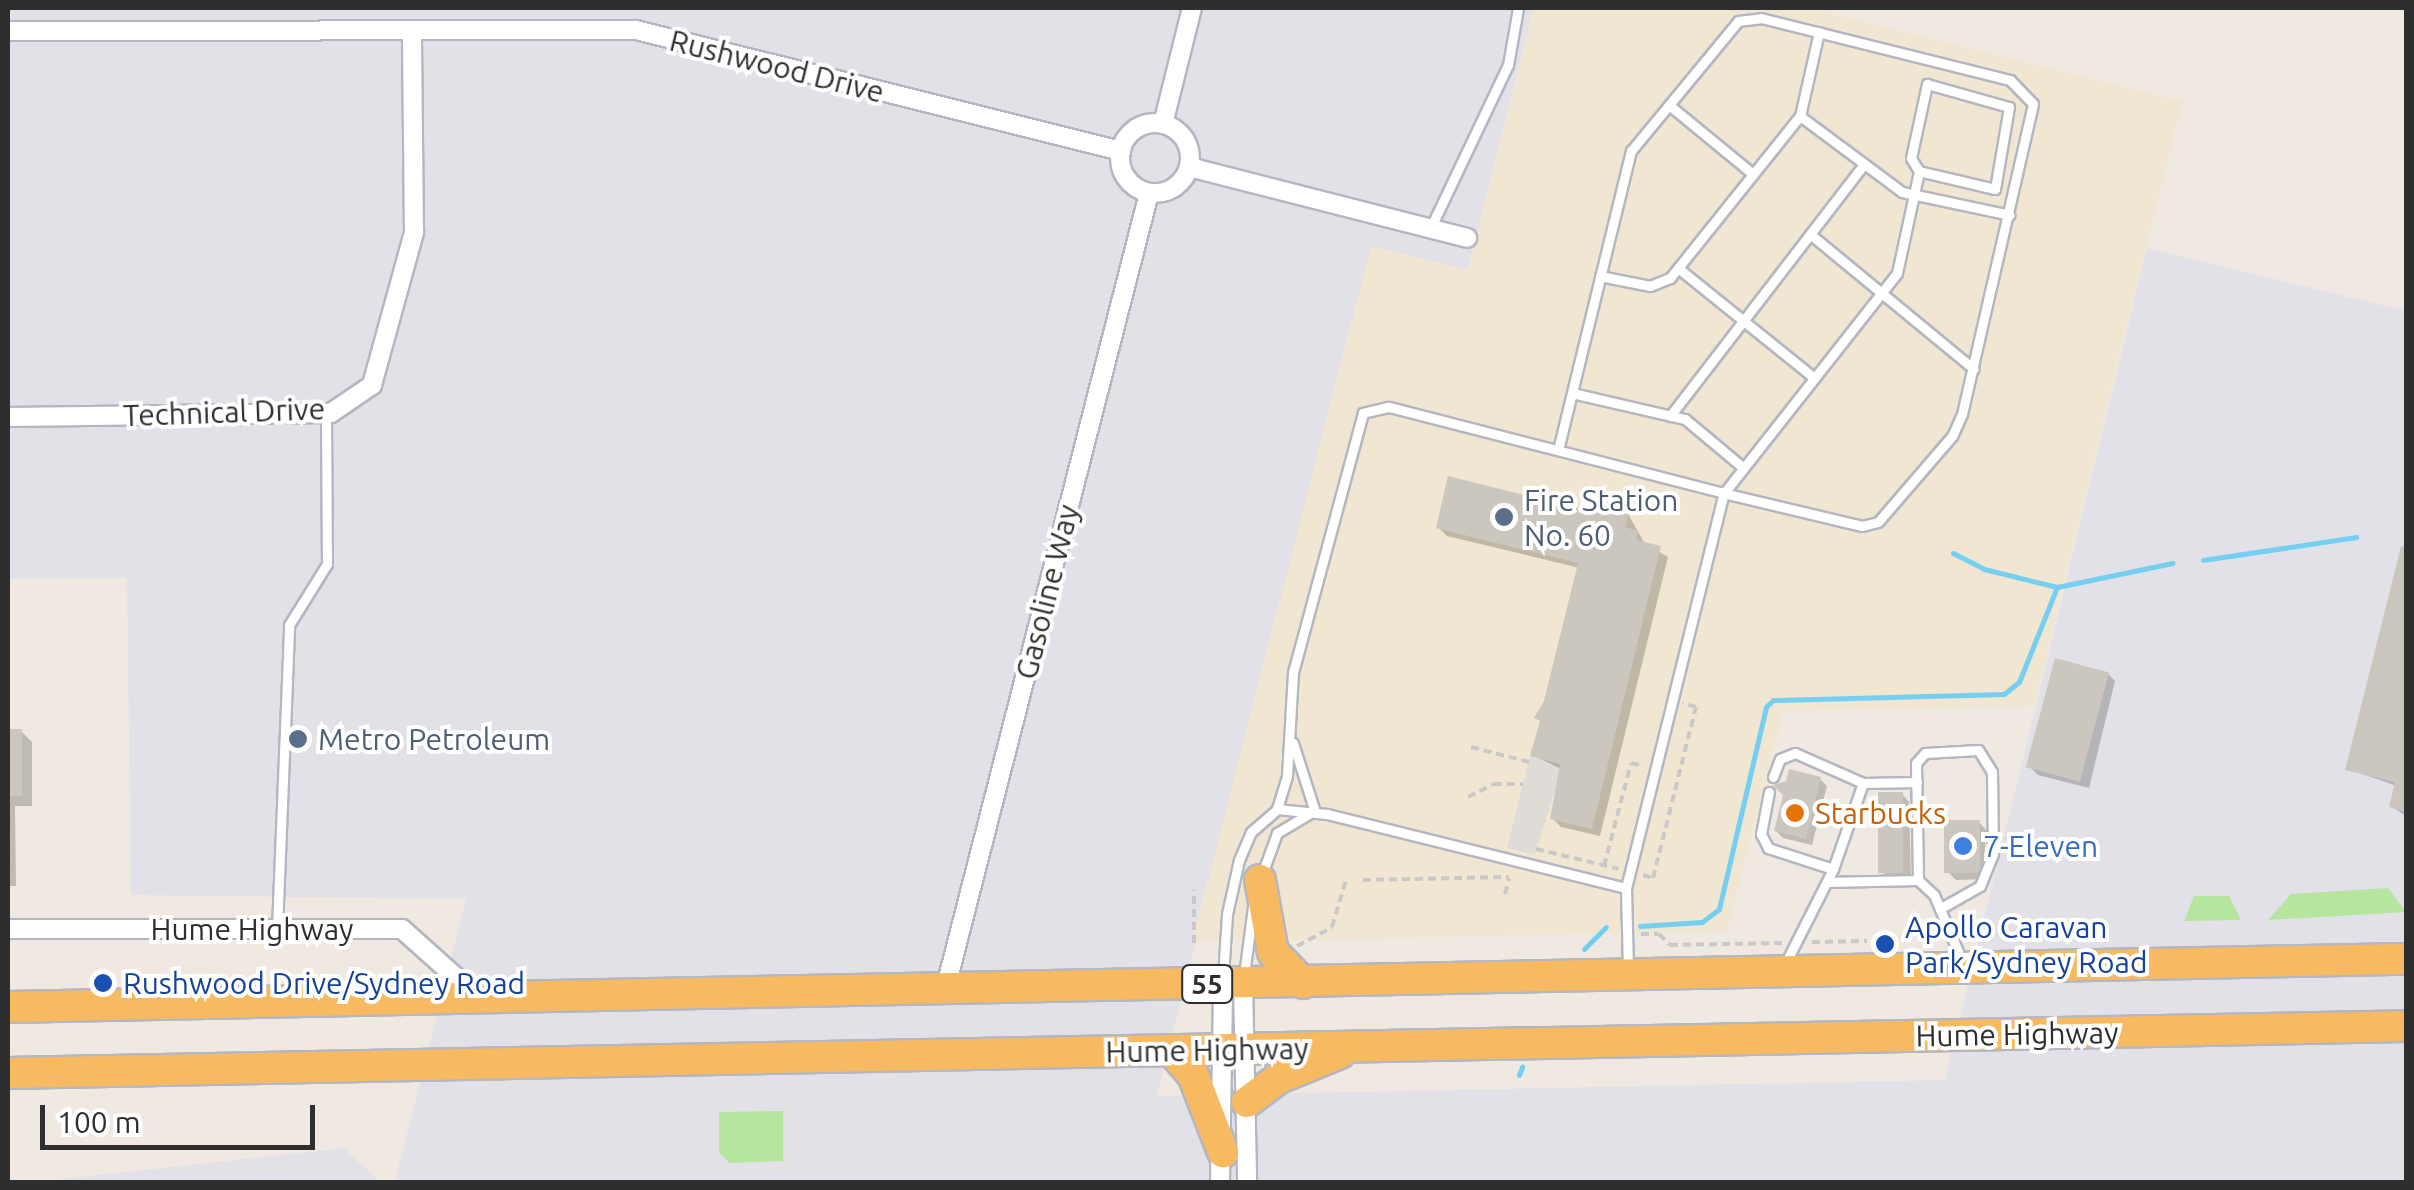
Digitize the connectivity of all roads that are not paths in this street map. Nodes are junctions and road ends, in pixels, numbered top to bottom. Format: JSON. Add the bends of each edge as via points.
{"nodes":[{"id":1,"x":1192,"y":8,"type":"edge"},
{"id":2,"x":1518,"y":8,"type":"edge"},
{"id":3,"x":412,"y":30,"type":"junction"},
{"id":4,"x":8,"y":31,"type":"edge"},
{"id":5,"x":1819,"y":32,"type":"junction"},
{"id":6,"x":1669,"y":105,"type":"junction"},
{"id":7,"x":1800,"y":116,"type":"junction"},
{"id":8,"x":1163,"y":124,"type":"junction"},
{"id":9,"x":1121,"y":151,"type":"junction"},
{"id":10,"x":1864,"y":164,"type":"junction"},
{"id":11,"x":1189,"y":167,"type":"junction"},
{"id":12,"x":1918,"y":171,"type":"junction"},
{"id":13,"x":1754,"y":174,"type":"junction"},
{"id":14,"x":1149,"y":193,"type":"junction"},
{"id":15,"x":1914,"y":195,"type":"junction"},
{"id":16,"x":2010,"y":215,"type":"junction"},
{"id":17,"x":1430,"y":229,"type":"junction"},
{"id":18,"x":1810,"y":234,"type":"junction"},
{"id":19,"x":1467,"y":238,"type":"dead end"},
{"id":20,"x":1678,"y":268,"type":"junction"},
{"id":21,"x":1600,"y":276,"type":"junction"},
{"id":22,"x":1881,"y":293,"type":"junction"},
{"id":23,"x":1743,"y":321,"type":"junction"},
{"id":24,"x":1974,"y":369,"type":"junction"},
{"id":25,"x":1812,"y":376,"type":"junction"},
{"id":26,"x":1572,"y":392,"type":"junction"},
{"id":27,"x":326,"y":413,"type":"junction"},
{"id":28,"x":1670,"y":416,"type":"junction"},
{"id":29,"x":8,"y":417,"type":"edge"},
{"id":30,"x":1558,"y":450,"type":"junction"},
{"id":31,"x":1740,"y":465,"type":"junction"},
{"id":32,"x":1724,"y":493,"type":"junction"},
{"id":33,"x":1287,"y":726,"type":"junction"},
{"id":34,"x":1773,"y":777,"type":"dead end"},
{"id":35,"x":1917,"y":782,"type":"junction"},
{"id":36,"x":1862,"y":784,"type":"junction"},
{"id":37,"x":1770,"y":792,"type":"dead end"},
{"id":38,"x":1277,"y":809,"type":"junction"},
{"id":39,"x":1315,"y":812,"type":"junction"},
{"id":40,"x":1833,"y":869,"type":"junction"},
{"id":41,"x":1260,"y":880,"type":"junction"},
{"id":42,"x":1918,"y":880,"type":"junction"},
{"id":43,"x":1827,"y":882,"type":"junction"},
{"id":44,"x":1631,"y":891,"type":"junction"},
{"id":45,"x":1941,"y":908,"type":"junction"},
{"id":46,"x":8,"y":929,"type":"edge"},
{"id":47,"x":277,"y":929,"type":"junction"},
{"id":48,"x":2406,"y":960,"type":"edge"},
{"id":49,"x":1965,"y":969,"type":"junction"},
{"id":50,"x":1780,"y":973,"type":"junction"},
{"id":51,"x":1629,"y":976,"type":"junction"},
{"id":52,"x":1303,"y":982,"type":"junction"},
{"id":53,"x":1233,"y":984,"type":"junction"},
{"id":54,"x":945,"y":990,"type":"junction"},
{"id":55,"x":458,"y":999,"type":"junction"},
{"id":56,"x":8,"y":1007,"type":"edge"},
{"id":57,"x":2406,"y":1026,"type":"edge"},
{"id":58,"x":1352,"y":1048,"type":"junction"},
{"id":59,"x":1172,"y":1050,"type":"junction"},
{"id":60,"x":1236,"y":1050,"type":"junction"},
{"id":61,"x":8,"y":1073,"type":"edge"},
{"id":62,"x":1247,"y":1102,"type":"junction"},
{"id":63,"x":1221,"y":1167,"type":"edge"},
{"id":64,"x":1247,"y":1182,"type":"edge"}],
"edges":[{"from":1,"to":8,"type":"street"},
{"from":2,"to":17,"type":"lane","via":[[1508,65]]},
{"from":3,"to":4,"type":"street","name":"Rushwood Drive"},
{"from":3,"to":9,"type":"street","name":"Rushwood Drive","via":[[636,30]]},
{"from":3,"to":27,"type":"street","name":"Technical Drive","via":[[414,232],[372,386]]},
{"from":5,"to":6,"type":"lane","via":[[1761,18],[1738,21]]},
{"from":5,"to":7,"type":"lane"},
{"from":5,"to":16,"type":"lane","via":[[2010,80],[2026,92],[2034,116]]},
{"from":6,"to":13,"type":"lane"},
{"from":6,"to":21,"type":"lane","via":[[1631,151]]},
{"from":7,"to":10,"type":"lane"},
{"from":7,"to":13,"type":"lane"},
{"from":8,"to":9,"type":"street","via":[[1141,126]]},
{"from":8,"to":11,"type":"street","via":[[1182,135]]},
{"from":9,"to":14,"type":"street","via":[[1123,173]]},
{"from":10,"to":15,"type":"lane"},
{"from":10,"to":18,"type":"lane"},
{"from":11,"to":14,"type":"street","via":[[1170,190]]},
{"from":11,"to":17,"type":"street"},
{"from":12,"to":12,"type":"lane","via":[[1910,158],[1927,84],[2010,107],[1994,189]]},
{"from":12,"to":15,"type":"lane"},
{"from":13,"to":20,"type":"lane"},
{"from":14,"to":54,"type":"street","name":"Gasoline Way"},
{"from":15,"to":16,"type":"lane"},
{"from":15,"to":22,"type":"lane","via":[[1897,274]]},
{"from":16,"to":24,"type":"lane"},
{"from":17,"to":19,"type":"street"},
{"from":18,"to":22,"type":"lane"},
{"from":18,"to":23,"type":"lane"},
{"from":20,"to":21,"type":"lane","via":[[1662,285]]},
{"from":20,"to":23,"type":"lane"},
{"from":21,"to":26,"type":"lane"},
{"from":22,"to":24,"type":"lane"},
{"from":22,"to":25,"type":"lane"},
{"from":23,"to":25,"type":"lane"},
{"from":23,"to":28,"type":"lane"},
{"from":24,"to":32,"type":"lane","via":[[1952,436],[1878,522],[1862,526]]},
{"from":25,"to":31,"type":"lane"},
{"from":26,"to":28,"type":"lane"},
{"from":26,"to":30,"type":"lane"},
{"from":27,"to":29,"type":"street","name":"Technical Drive"},
{"from":27,"to":47,"type":"lane","via":[[327,564],[289,625]]},
{"from":28,"to":31,"type":"lane","via":[[1685,419]]},
{"from":30,"to":32,"type":"lane"},
{"from":30,"to":33,"type":"lane","via":[[1388,408],[1363,413],[1294,672]]},
{"from":31,"to":32,"type":"lane"},
{"from":32,"to":44,"type":"lane"},
{"from":33,"to":38,"type":"lane","via":[[1288,776]]},
{"from":33,"to":39,"type":"lane"},
{"from":34,"to":36,"type":"lane","via":[[1780,759],[1795,753]]},
{"from":35,"to":36,"type":"lane"},
{"from":35,"to":42,"type":"lane"},
{"from":35,"to":45,"type":"lane","via":[[1916,763],[1925,753],[1978,750],[1990,760],[1989,869],[1980,886]]},
{"from":36,"to":40,"type":"lane"},
{"from":37,"to":40,"type":"lane","via":[[1761,834],[1768,848]]},
{"from":38,"to":39,"type":"lane"},
{"from":38,"to":53,"type":"lane","via":[[1251,832],[1239,860],[1226,914]]},
{"from":39,"to":41,"type":"lane","via":[[1277,833]]},
{"from":39,"to":44,"type":"lane"},
{"from":40,"to":43,"type":"lane"},
{"from":41,"to":52,"type":"highway","via":[[1274,952]]},
{"from":41,"to":53,"type":"lane"},
{"from":42,"to":43,"type":"lane"},
{"from":42,"to":45,"type":"lane"},
{"from":43,"to":50,"type":"lane"},
{"from":44,"to":51,"type":"lane"},
{"from":45,"to":49,"type":"lane"},
{"from":46,"to":47,"type":"street","name":"Hume Highway"},
{"from":47,"to":55,"type":"street","name":"Hume Highway","via":[[402,929],[458,979]]},
{"from":48,"to":49,"type":"highway","number":"55"},
{"from":49,"to":50,"type":"highway","number":"55"},
{"from":50,"to":51,"type":"highway","number":"55"},
{"from":51,"to":52,"type":"highway","number":"55"},
{"from":52,"to":53,"type":"highway","number":"55"},
{"from":53,"to":54,"type":"highway","number":"55"},
{"from":53,"to":60,"type":"street"},
{"from":54,"to":55,"type":"highway","number":"55"},
{"from":55,"to":56,"type":"highway","number":"55"},
{"from":57,"to":58,"type":"highway","name":"Hume Highway","number":"55"},
{"from":58,"to":60,"type":"highway","name":"Hume Highway","number":"55"},
{"from":58,"to":62,"type":"highway","via":[[1277,1079]]},
{"from":59,"to":60,"type":"highway","name":"Hume Highway","number":"55"},
{"from":59,"to":61,"type":"highway","name":"Hume Highway","number":"55"},
{"from":59,"to":63,"type":"highway","via":[[1192,1075]]},
{"from":60,"to":62,"type":"street"},
{"from":60,"to":63,"type":"street"},
{"from":62,"to":64,"type":"street"}]}
